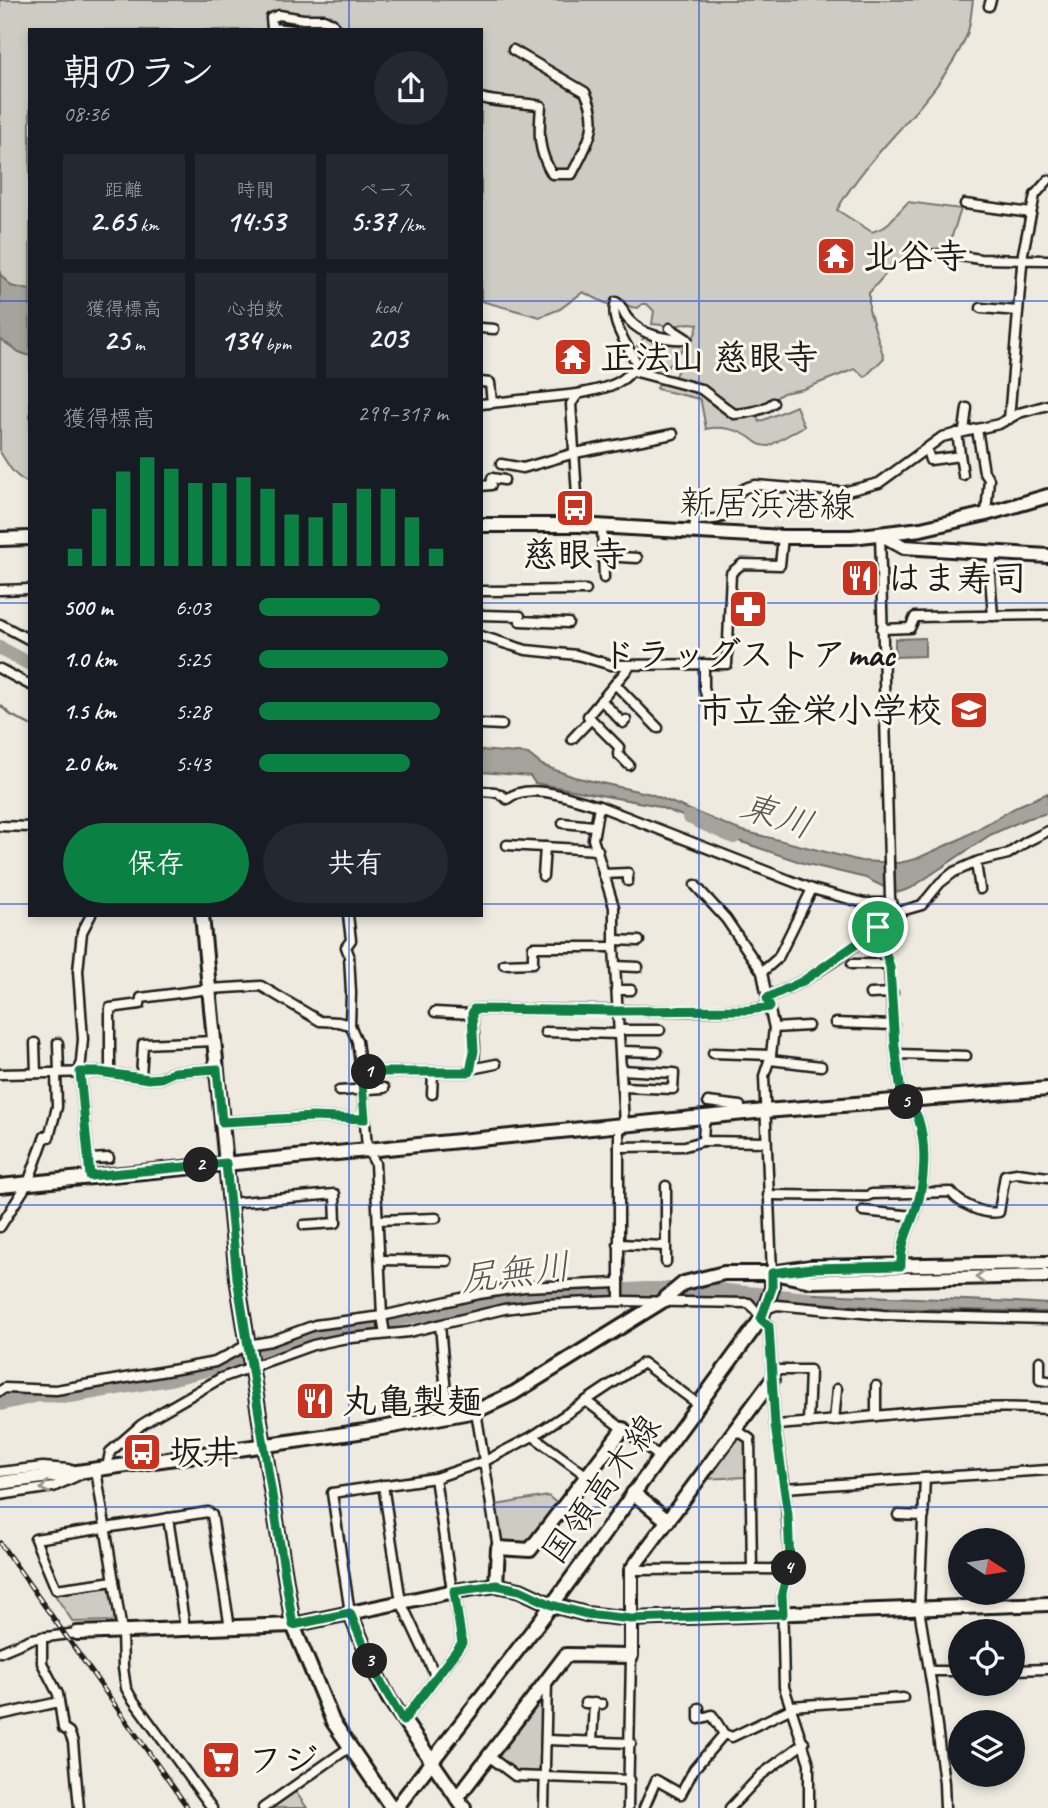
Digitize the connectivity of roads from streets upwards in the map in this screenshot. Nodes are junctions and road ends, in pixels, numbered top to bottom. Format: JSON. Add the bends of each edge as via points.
{"nodes":[{"id":1,"x":272,"y":28,"type":"edge"},
{"id":2,"x":336,"y":28,"type":"edge"},
{"id":3,"x":513,"y":50,"type":"dead end"},
{"id":4,"x":483,"y":98,"type":"edge"},
{"id":5,"x":1048,"y":180,"type":"edge"},
{"id":6,"x":965,"y":204,"type":"dead end"},
{"id":7,"x":1031,"y":213,"type":"junction"},
{"id":8,"x":921,"y":255,"type":"dead end"},
{"id":9,"x":1024,"y":260,"type":"junction"},
{"id":10,"x":1048,"y":260,"type":"edge"},
{"id":11,"x":981,"y":308,"type":"dead end"},
{"id":12,"x":1018,"y":311,"type":"junction"},
{"id":13,"x":483,"y":328,"type":"edge"},
{"id":14,"x":670,"y":328,"type":"dead end"},
{"id":15,"x":494,"y":330,"type":"dead end"},
{"id":16,"x":633,"y":371,"type":"junction"},
{"id":17,"x":483,"y":382,"type":"edge"},
{"id":18,"x":578,"y":394,"type":"junction"},
{"id":19,"x":492,"y":403,"type":"junction"},
{"id":20,"x":773,"y":403,"type":"dead end"},
{"id":21,"x":483,"y":404,"type":"edge"},
{"id":22,"x":1048,"y":405,"type":"edge"},
{"id":23,"x":967,"y":408,"type":"dead end"},
{"id":24,"x":1009,"y":419,"type":"junction"},
{"id":25,"x":977,"y":429,"type":"junction"},
{"id":26,"x":961,"y":432,"type":"junction"},
{"id":27,"x":673,"y":434,"type":"dead end"},
{"id":28,"x":927,"y":450,"type":"junction"},
{"id":29,"x":575,"y":453,"type":"junction"},
{"id":30,"x":960,"y":456,"type":"junction"},
{"id":31,"x":501,"y":464,"type":"dead end"},
{"id":32,"x":963,"y":475,"type":"dead end"},
{"id":33,"x":504,"y":480,"type":"dead end"},
{"id":34,"x":483,"y":486,"type":"edge"},
{"id":35,"x":1048,"y":496,"type":"edge"},
{"id":36,"x":986,"y":514,"type":"junction"},
{"id":37,"x":483,"y":525,"type":"edge"},
{"id":38,"x":579,"y":525,"type":"junction"},
{"id":39,"x":602,"y":527,"type":"junction"},
{"id":40,"x":694,"y":532,"type":"junction"},
{"id":41,"x":880,"y":534,"type":"junction"},
{"id":42,"x":783,"y":537,"type":"junction"},
{"id":43,"x":28,"y":538,"type":"edge"},
{"id":44,"x":0,"y":539,"type":"edge"},
{"id":45,"x":993,"y":553,"type":"junction"},
{"id":46,"x":603,"y":556,"type":"junction"},
{"id":47,"x":1048,"y":556,"type":"edge"},
{"id":48,"x":637,"y":558,"type":"dead end"},
{"id":49,"x":604,"y":578,"type":"dead end"},
{"id":50,"x":28,"y":589,"type":"edge"},
{"id":51,"x":0,"y":590,"type":"edge"},
{"id":52,"x":586,"y":590,"type":"dead end"},
{"id":53,"x":483,"y":591,"type":"edge"},
{"id":54,"x":483,"y":615,"type":"edge"},
{"id":55,"x":1048,"y":615,"type":"edge"},
{"id":56,"x":993,"y":616,"type":"junction"},
{"id":57,"x":568,"y":623,"type":"dead end"},
{"id":58,"x":0,"y":624,"type":"edge"},
{"id":59,"x":882,"y":629,"type":"junction"},
{"id":60,"x":483,"y":637,"type":"edge"},
{"id":61,"x":28,"y":639,"type":"edge"},
{"id":62,"x":704,"y":664,"type":"junction"},
{"id":63,"x":630,"y":666,"type":"junction"},
{"id":64,"x":0,"y":669,"type":"edge"},
{"id":65,"x":28,"y":684,"type":"edge"},
{"id":66,"x":615,"y":684,"type":"junction"},
{"id":67,"x":601,"y":700,"type":"junction"},
{"id":68,"x":708,"y":704,"type":"dead end"},
{"id":69,"x":591,"y":719,"type":"junction"},
{"id":70,"x":623,"y":723,"type":"dead end"},
{"id":71,"x":483,"y":724,"type":"edge"},
{"id":72,"x":502,"y":725,"type":"dead end"},
{"id":73,"x":658,"y":728,"type":"dead end"},
{"id":74,"x":572,"y":739,"type":"dead end"},
{"id":75,"x":629,"y":765,"type":"dead end"},
{"id":76,"x":483,"y":791,"type":"edge"},
{"id":77,"x":599,"y":806,"type":"junction"},
{"id":78,"x":563,"y":823,"type":"dead end"},
{"id":79,"x":594,"y":825,"type":"junction"},
{"id":80,"x":0,"y":826,"type":"edge"},
{"id":81,"x":28,"y":827,"type":"edge"},
{"id":82,"x":1048,"y":831,"type":"edge"},
{"id":83,"x":508,"y":845,"type":"dead end"},
{"id":84,"x":545,"y":847,"type":"junction"},
{"id":85,"x":598,"y":850,"type":"junction"},
{"id":86,"x":976,"y":863,"type":"junction"},
{"id":87,"x":603,"y":874,"type":"junction"},
{"id":88,"x":543,"y":876,"type":"dead end"},
{"id":89,"x":628,"y":881,"type":"dead end"},
{"id":90,"x":695,"y":885,"type":"dead end"},
{"id":91,"x":812,"y":889,"type":"junction"},
{"id":92,"x":980,"y":889,"type":"dead end"},
{"id":93,"x":892,"y":905,"type":"junction"},
{"id":94,"x":90,"y":917,"type":"edge"},
{"id":95,"x":202,"y":917,"type":"edge"},
{"id":96,"x":348,"y":917,"type":"edge"},
{"id":97,"x":878,"y":927,"type":"junction"},
{"id":98,"x":639,"y":941,"type":"dead end"},
{"id":99,"x":614,"y":943,"type":"junction"},
{"id":100,"x":888,"y":961,"type":"junction"},
{"id":101,"x":505,"y":964,"type":"dead end"},
{"id":102,"x":852,"y":964,"type":"dead end"},
{"id":103,"x":615,"y":966,"type":"junction"},
{"id":104,"x":638,"y":967,"type":"dead end"},
{"id":105,"x":762,"y":972,"type":"junction"},
{"id":106,"x":209,"y":989,"type":"junction"},
{"id":107,"x":616,"y":990,"type":"junction"},
{"id":108,"x":631,"y":990,"type":"dead end"},
{"id":109,"x":870,"y":993,"type":"dead end"},
{"id":110,"x":893,"y":993,"type":"junction"},
{"id":111,"x":768,"y":1002,"type":"junction"},
{"id":112,"x":617,"y":1011,"type":"junction"},
{"id":113,"x":435,"y":1012,"type":"dead end"},
{"id":114,"x":472,"y":1014,"type":"junction"},
{"id":115,"x":835,"y":1023,"type":"dead end"},
{"id":116,"x":350,"y":1025,"type":"junction"},
{"id":117,"x":894,"y":1025,"type":"junction"},
{"id":118,"x":808,"y":1026,"type":"dead end"},
{"id":119,"x":774,"y":1028,"type":"junction"},
{"id":120,"x":660,"y":1030,"type":"dead end"},
{"id":121,"x":545,"y":1032,"type":"dead end"},
{"id":122,"x":619,"y":1032,"type":"junction"},
{"id":123,"x":214,"y":1041,"type":"junction"},
{"id":124,"x":35,"y":1043,"type":"dead end"},
{"id":125,"x":58,"y":1043,"type":"dead end"},
{"id":126,"x":621,"y":1051,"type":"junction"},
{"id":127,"x":657,"y":1052,"type":"dead end"},
{"id":128,"x":713,"y":1053,"type":"dead end"},
{"id":129,"x":897,"y":1055,"type":"junction"},
{"id":130,"x":966,"y":1056,"type":"dead end"},
{"id":131,"x":770,"y":1058,"type":"junction"},
{"id":132,"x":495,"y":1064,"type":"dead end"},
{"id":133,"x":821,"y":1066,"type":"dead end"},
{"id":134,"x":217,"y":1069,"type":"junction"},
{"id":135,"x":471,"y":1069,"type":"junction"},
{"id":136,"x":621,"y":1070,"type":"junction"},
{"id":137,"x":80,"y":1072,"type":"junction"},
{"id":138,"x":361,"y":1072,"type":"junction"},
{"id":139,"x":36,"y":1073,"type":"junction"},
{"id":140,"x":57,"y":1073,"type":"junction"},
{"id":141,"x":110,"y":1073,"type":"junction"},
{"id":142,"x":433,"y":1073,"type":"junction"},
{"id":143,"x":0,"y":1074,"type":"edge"},
{"id":144,"x":141,"y":1077,"type":"junction"},
{"id":145,"x":622,"y":1087,"type":"junction"},
{"id":146,"x":384,"y":1088,"type":"dead end"},
{"id":147,"x":363,"y":1089,"type":"junction"},
{"id":148,"x":1048,"y":1089,"type":"edge"},
{"id":149,"x":339,"y":1091,"type":"dead end"},
{"id":150,"x":432,"y":1094,"type":"dead end"},
{"id":151,"x":904,"y":1101,"type":"junction"},
{"id":152,"x":708,"y":1102,"type":"dead end"},
{"id":153,"x":765,"y":1111,"type":"junction"},
{"id":154,"x":740,"y":1114,"type":"junction"},
{"id":155,"x":708,"y":1116,"type":"junction"},
{"id":156,"x":365,"y":1119,"type":"junction"},
{"id":157,"x":222,"y":1122,"type":"junction"},
{"id":158,"x":621,"y":1124,"type":"junction"},
{"id":159,"x":704,"y":1141,"type":"junction"},
{"id":160,"x":766,"y":1142,"type":"junction"},
{"id":161,"x":619,"y":1147,"type":"junction"},
{"id":162,"x":367,"y":1148,"type":"junction"},
{"id":163,"x":109,"y":1158,"type":"dead end"},
{"id":164,"x":89,"y":1159,"type":"junction"},
{"id":165,"x":226,"y":1163,"type":"junction"},
{"id":166,"x":90,"y":1176,"type":"junction"},
{"id":167,"x":1048,"y":1177,"type":"edge"},
{"id":168,"x":28,"y":1183,"type":"junction"},
{"id":169,"x":0,"y":1186,"type":"edge"},
{"id":170,"x":666,"y":1186,"type":"dead end"},
{"id":171,"x":919,"y":1193,"type":"junction"},
{"id":172,"x":768,"y":1195,"type":"junction"},
{"id":173,"x":230,"y":1203,"type":"junction"},
{"id":174,"x":863,"y":1211,"type":"dead end"},
{"id":175,"x":914,"y":1216,"type":"junction"},
{"id":176,"x":436,"y":1218,"type":"dead end"},
{"id":177,"x":378,"y":1220,"type":"junction"},
{"id":178,"x":304,"y":1225,"type":"dead end"},
{"id":179,"x":0,"y":1227,"type":"edge"},
{"id":180,"x":618,"y":1244,"type":"junction"},
{"id":181,"x":664,"y":1246,"type":"junction"},
{"id":182,"x":380,"y":1260,"type":"junction"},
{"id":183,"x":447,"y":1261,"type":"dead end"},
{"id":184,"x":666,"y":1262,"type":"dead end"},
{"id":185,"x":1048,"y":1263,"type":"edge"},
{"id":186,"x":901,"y":1266,"type":"junction"},
{"id":187,"x":772,"y":1273,"type":"junction"},
{"id":188,"x":1048,"y":1276,"type":"edge"},
{"id":189,"x":618,"y":1284,"type":"junction"},
{"id":190,"x":619,"y":1298,"type":"junction"},
{"id":191,"x":662,"y":1300,"type":"junction"},
{"id":192,"x":767,"y":1304,"type":"junction"},
{"id":193,"x":382,"y":1317,"type":"junction"},
{"id":194,"x":1048,"y":1319,"type":"edge"},
{"id":195,"x":440,"y":1325,"type":"junction"},
{"id":196,"x":385,"y":1333,"type":"junction"},
{"id":197,"x":248,"y":1347,"type":"junction"},
{"id":198,"x":1040,"y":1361,"type":"dead end"},
{"id":199,"x":251,"y":1365,"type":"junction"},
{"id":200,"x":772,"y":1375,"type":"junction"},
{"id":201,"x":1048,"y":1381,"type":"edge"},
{"id":202,"x":876,"y":1386,"type":"dead end"},
{"id":203,"x":837,"y":1389,"type":"dead end"},
{"id":204,"x":0,"y":1391,"type":"edge"},
{"id":205,"x":586,"y":1401,"type":"junction"},
{"id":206,"x":698,"y":1404,"type":"junction"},
{"id":207,"x":1048,"y":1409,"type":"edge"},
{"id":208,"x":476,"y":1411,"type":"junction"},
{"id":209,"x":447,"y":1416,"type":"junction"},
{"id":210,"x":876,"y":1416,"type":"junction"},
{"id":211,"x":834,"y":1421,"type":"junction"},
{"id":212,"x":808,"y":1423,"type":"junction"},
{"id":213,"x":775,"y":1425,"type":"junction"},
{"id":214,"x":623,"y":1429,"type":"junction"},
{"id":215,"x":735,"y":1429,"type":"junction"},
{"id":216,"x":533,"y":1436,"type":"junction"},
{"id":217,"x":264,"y":1446,"type":"junction"},
{"id":218,"x":660,"y":1457,"type":"junction"},
{"id":219,"x":485,"y":1461,"type":"junction"},
{"id":220,"x":97,"y":1470,"type":"junction"},
{"id":221,"x":1048,"y":1470,"type":"edge"},
{"id":222,"x":0,"y":1472,"type":"edge"},
{"id":223,"x":587,"y":1476,"type":"junction"},
{"id":224,"x":435,"y":1478,"type":"junction"},
{"id":225,"x":925,"y":1478,"type":"junction"},
{"id":226,"x":0,"y":1483,"type":"edge"},
{"id":227,"x":383,"y":1485,"type":"junction"},
{"id":228,"x":785,"y":1488,"type":"junction"},
{"id":229,"x":633,"y":1493,"type":"junction"},
{"id":230,"x":0,"y":1495,"type":"edge"},
{"id":231,"x":898,"y":1515,"type":"dead end"},
{"id":232,"x":924,"y":1516,"type":"junction"},
{"id":233,"x":168,"y":1518,"type":"junction"},
{"id":234,"x":668,"y":1521,"type":"junction"},
{"id":235,"x":105,"y":1527,"type":"junction"},
{"id":236,"x":498,"y":1548,"type":"junction"},
{"id":237,"x":752,"y":1569,"type":"junction"},
{"id":238,"x":789,"y":1569,"type":"junction"},
{"id":239,"x":631,"y":1570,"type":"junction"},
{"id":240,"x":114,"y":1581,"type":"junction"},
{"id":241,"x":496,"y":1585,"type":"junction"},
{"id":242,"x":453,"y":1591,"type":"junction"},
{"id":243,"x":401,"y":1602,"type":"junction"},
{"id":244,"x":1048,"y":1604,"type":"edge"},
{"id":245,"x":552,"y":1605,"type":"junction"},
{"id":246,"x":919,"y":1609,"type":"junction"},
{"id":247,"x":350,"y":1613,"type":"junction"},
{"id":248,"x":783,"y":1614,"type":"junction"},
{"id":249,"x":631,"y":1619,"type":"junction"},
{"id":250,"x":293,"y":1625,"type":"junction"},
{"id":251,"x":185,"y":1628,"type":"junction"},
{"id":252,"x":230,"y":1628,"type":"junction"},
{"id":253,"x":122,"y":1631,"type":"junction"},
{"id":254,"x":78,"y":1633,"type":"joint"},
{"id":255,"x":42,"y":1637,"type":"junction"},
{"id":256,"x":0,"y":1652,"type":"edge"},
{"id":257,"x":631,"y":1656,"type":"junction"},
{"id":258,"x":1048,"y":1669,"type":"edge"},
{"id":259,"x":1025,"y":1670,"type":"edge"},
{"id":260,"x":929,"y":1671,"type":"junction"},
{"id":261,"x":948,"y":1671,"type":"edge"},
{"id":262,"x":436,"y":1677,"type":"junction"},
{"id":263,"x":547,"y":1681,"type":"junction"},
{"id":264,"x":903,"y":1698,"type":"dead end"},
{"id":265,"x":60,"y":1702,"type":"junction"},
{"id":266,"x":594,"y":1703,"type":"dead end"},
{"id":267,"x":791,"y":1707,"type":"junction"},
{"id":268,"x":699,"y":1709,"type":"dead end"},
{"id":269,"x":0,"y":1715,"type":"edge"},
{"id":270,"x":403,"y":1721,"type":"junction"},
{"id":271,"x":724,"y":1734,"type":"junction"},
{"id":272,"x":547,"y":1740,"type":"junction"},
{"id":273,"x":592,"y":1742,"type":"junction"},
{"id":274,"x":631,"y":1743,"type":"junction"},
{"id":275,"x":804,"y":1743,"type":"junction"},
{"id":276,"x":351,"y":1747,"type":"junction"},
{"id":277,"x":490,"y":1757,"type":"junction"},
{"id":278,"x":431,"y":1761,"type":"junction"},
{"id":279,"x":546,"y":1779,"type":"junction"},
{"id":280,"x":630,"y":1780,"type":"junction"},
{"id":281,"x":460,"y":1803,"type":"edge"},
{"id":282,"x":79,"y":1808,"type":"edge"},
{"id":283,"x":212,"y":1808,"type":"edge"},
{"id":284,"x":263,"y":1808,"type":"edge"},
{"id":285,"x":394,"y":1808,"type":"edge"},
{"id":286,"x":544,"y":1808,"type":"edge"},
{"id":287,"x":628,"y":1808,"type":"edge"},
{"id":288,"x":644,"y":1808,"type":"edge"},
{"id":289,"x":730,"y":1808,"type":"edge"},
{"id":290,"x":809,"y":1808,"type":"edge"},
{"id":291,"x":945,"y":1808,"type":"edge"}],
"edges":[{"from":1,"to":2,"type":"street","via":[[271,18],[279,15],[324,19]]},
{"from":3,"to":4,"type":"street","via":[[585,92],[590,102],[594,125],[572,174],[552,174],[542,158],[538,138],[541,106]]},
{"from":5,"to":7,"type":"street","via":[[1035,195]]},
{"from":6,"to":7,"type":"street"},
{"from":7,"to":9,"type":"street"},
{"from":8,"to":9,"type":"street"},
{"from":9,"to":10,"type":"street"},
{"from":9,"to":12,"type":"street"},
{"from":11,"to":12,"type":"street"},
{"from":12,"to":24,"type":"street"},
{"from":13,"to":15,"type":"street"},
{"from":14,"to":16,"type":"street","via":[[687,339],[650,334],[629,321],[616,302],[613,311],[636,362]]},
{"from":16,"to":18,"type":"street","via":[[609,388]]},
{"from":16,"to":20,"type":"street","via":[[704,390],[734,414]]},
{"from":17,"to":19,"type":"street","via":[[490,383]]},
{"from":18,"to":19,"type":"street"},
{"from":18,"to":29,"type":"street","via":[[571,404]]},
{"from":19,"to":21,"type":"street"},
{"from":22,"to":24,"type":"street"},
{"from":23,"to":26,"type":"street"},
{"from":24,"to":25,"type":"street"},
{"from":25,"to":26,"type":"street"},
{"from":25,"to":36,"type":"street","via":[[989,479]]},
{"from":26,"to":28,"type":"street","via":[[942,437]]},
{"from":26,"to":30,"type":"street"},
{"from":27,"to":29,"type":"street"},
{"from":28,"to":30,"type":"street","via":[[930,460]]},
{"from":28,"to":40,"type":"street","via":[[879,483],[843,492],[743,488],[721,519],[695,520]]},
{"from":29,"to":31,"type":"street","via":[[523,468]]},
{"from":29,"to":38,"type":"street"},
{"from":30,"to":32,"type":"street"},
{"from":33,"to":34,"type":"street","via":[[492,478],[491,485]]},
{"from":35,"to":36,"type":"street","name":"新居浜港線"},
{"from":36,"to":41,"type":"street","name":"新居浜港線"},
{"from":37,"to":38,"type":"street","name":"新居浜港線"},
{"from":38,"to":39,"type":"street","name":"新居浜港線"},
{"from":39,"to":40,"type":"street","name":"新居浜港線"},
{"from":39,"to":46,"type":"street"},
{"from":40,"to":42,"type":"street","name":"新居浜港線"},
{"from":41,"to":42,"type":"street","name":"新居浜港線"},
{"from":41,"to":45,"type":"street","via":[[904,547]]},
{"from":41,"to":59,"type":"street"},
{"from":42,"to":62,"type":"street","via":[[780,565],[742,564],[732,573],[727,664]]},
{"from":43,"to":44,"type":"street"},
{"from":45,"to":47,"type":"street"},
{"from":45,"to":56,"type":"street"},
{"from":46,"to":48,"type":"street"},
{"from":46,"to":49,"type":"street"},
{"from":50,"to":51,"type":"street"},
{"from":52,"to":53,"type":"street"},
{"from":54,"to":57,"type":"street"},
{"from":55,"to":56,"type":"street"},
{"from":56,"to":59,"type":"street","via":[[915,617],[910,628]]},
{"from":58,"to":61,"type":"street"},
{"from":59,"to":93,"type":"street"},
{"from":60,"to":63,"type":"street","via":[[526,650]]},
{"from":62,"to":63,"type":"street"},
{"from":62,"to":68,"type":"street"},
{"from":63,"to":66,"type":"street"},
{"from":64,"to":65,"type":"street"},
{"from":66,"to":67,"type":"street"},
{"from":66,"to":73,"type":"street"},
{"from":67,"to":69,"type":"street","via":[[588,716]]},
{"from":67,"to":70,"type":"street"},
{"from":69,"to":74,"type":"street"},
{"from":69,"to":75,"type":"street","via":[[619,747],[618,754]]},
{"from":71,"to":72,"type":"street"},
{"from":76,"to":77,"type":"street","via":[[507,799],[515,792],[530,790]]},
{"from":77,"to":79,"type":"street"},
{"from":77,"to":91,"type":"street"},
{"from":78,"to":79,"type":"street"},
{"from":79,"to":85,"type":"street"},
{"from":80,"to":81,"type":"street"},
{"from":82,"to":86,"type":"street","via":[[1008,854]]},
{"from":83,"to":84,"type":"street"},
{"from":84,"to":85,"type":"street"},
{"from":84,"to":88,"type":"street"},
{"from":85,"to":87,"type":"street"},
{"from":86,"to":92,"type":"street"},
{"from":86,"to":93,"type":"street","via":[[954,872],[922,905]]},
{"from":87,"to":89,"type":"street","via":[[628,873]]},
{"from":87,"to":99,"type":"street","via":[[614,907]]},
{"from":90,"to":105,"type":"street","via":[[726,919]]},
{"from":91,"to":93,"type":"street","via":[[864,903]]},
{"from":91,"to":105,"type":"street","via":[[778,958]]},
{"from":93,"to":97,"type":"street"},
{"from":94,"to":137,"type":"street","via":[[79,946]]},
{"from":95,"to":106,"type":"street"},
{"from":96,"to":116,"type":"street"},
{"from":97,"to":100,"type":"street"},
{"from":97,"to":111,"type":"street"},
{"from":98,"to":99,"type":"street"},
{"from":99,"to":101,"type":"street","via":[[533,947],[533,964]]},
{"from":99,"to":103,"type":"street"},
{"from":100,"to":102,"type":"street"},
{"from":100,"to":110,"type":"street"},
{"from":103,"to":104,"type":"street"},
{"from":103,"to":107,"type":"street"},
{"from":105,"to":111,"type":"street"},
{"from":106,"to":116,"type":"street","via":[[261,986],[320,1021]]},
{"from":106,"to":123,"type":"street"},
{"from":106,"to":141,"type":"street","via":[[110,1008]]},
{"from":107,"to":108,"type":"street"},
{"from":107,"to":112,"type":"street"},
{"from":109,"to":110,"type":"street"},
{"from":110,"to":117,"type":"street"},
{"from":111,"to":112,"type":"street","via":[[748,1010]]},
{"from":111,"to":119,"type":"street"},
{"from":112,"to":114,"type":"street","via":[[474,1009]]},
{"from":112,"to":122,"type":"street"},
{"from":113,"to":114,"type":"street"},
{"from":114,"to":135,"type":"street"},
{"from":115,"to":117,"type":"street"},
{"from":116,"to":138,"type":"street"},
{"from":117,"to":129,"type":"street"},
{"from":118,"to":119,"type":"street"},
{"from":119,"to":131,"type":"street"},
{"from":120,"to":122,"type":"street"},
{"from":121,"to":122,"type":"street"},
{"from":122,"to":126,"type":"street"},
{"from":123,"to":134,"type":"street"},
{"from":123,"to":144,"type":"street","via":[[143,1044]]},
{"from":124,"to":139,"type":"street"},
{"from":125,"to":140,"type":"street"},
{"from":126,"to":127,"type":"street"},
{"from":126,"to":136,"type":"street"},
{"from":128,"to":131,"type":"street"},
{"from":129,"to":130,"type":"street"},
{"from":129,"to":151,"type":"street"},
{"from":131,"to":133,"type":"street"},
{"from":131,"to":153,"type":"street","via":[[764,1076]]},
{"from":132,"to":135,"type":"street"},
{"from":134,"to":144,"type":"street"},
{"from":134,"to":157,"type":"street"},
{"from":135,"to":142,"type":"street"},
{"from":136,"to":145,"type":"street"},
{"from":136,"to":145,"type":"street","via":[[674,1073],[673,1089]]},
{"from":137,"to":140,"type":"street"},
{"from":137,"to":141,"type":"street"},
{"from":137,"to":164,"type":"street"},
{"from":138,"to":142,"type":"street"},
{"from":138,"to":147,"type":"street"},
{"from":139,"to":140,"type":"street"},
{"from":139,"to":143,"type":"street"},
{"from":140,"to":168,"type":"street","via":[[57,1107]]},
{"from":141,"to":144,"type":"street"},
{"from":142,"to":150,"type":"street"},
{"from":145,"to":158,"type":"street"},
{"from":146,"to":147,"type":"street"},
{"from":147,"to":149,"type":"street"},
{"from":147,"to":156,"type":"street"},
{"from":148,"to":151,"type":"street"},
{"from":151,"to":153,"type":"street"},
{"from":151,"to":171,"type":"street","via":[[916,1114],[921,1134]]},
{"from":152,"to":154,"type":"street","via":[[740,1106]]},
{"from":153,"to":154,"type":"street"},
{"from":153,"to":160,"type":"street"},
{"from":154,"to":155,"type":"street"},
{"from":155,"to":158,"type":"street"},
{"from":155,"to":159,"type":"street"},
{"from":156,"to":157,"type":"street"},
{"from":156,"to":162,"type":"street"},
{"from":157,"to":165,"type":"street"},
{"from":158,"to":161,"type":"street"},
{"from":158,"to":162,"type":"street"},
{"from":159,"to":160,"type":"street"},
{"from":159,"to":161,"type":"street","via":[[685,1146]]},
{"from":160,"to":172,"type":"street"},
{"from":161,"to":180,"type":"street"},
{"from":162,"to":165,"type":"street"},
{"from":162,"to":177,"type":"street","via":[[375,1163]]},
{"from":163,"to":164,"type":"street"},
{"from":164,"to":166,"type":"street"},
{"from":165,"to":166,"type":"street"},
{"from":165,"to":173,"type":"street"},
{"from":166,"to":168,"type":"street"},
{"from":167,"to":171,"type":"street","via":[[1017,1172],[1005,1175],[1002,1206],[993,1213],[975,1209],[951,1192]]},
{"from":168,"to":169,"type":"street"},
{"from":168,"to":179,"type":"street"},
{"from":170,"to":181,"type":"street"},
{"from":171,"to":172,"type":"street"},
{"from":171,"to":175,"type":"street"},
{"from":172,"to":187,"type":"street"},
{"from":173,"to":178,"type":"street","via":[[335,1194],[336,1223]]},
{"from":173,"to":197,"type":"street"},
{"from":174,"to":175,"type":"street"},
{"from":175,"to":186,"type":"street","via":[[906,1231]]},
{"from":176,"to":177,"type":"street"},
{"from":177,"to":182,"type":"street"},
{"from":180,"to":181,"type":"street"},
{"from":180,"to":189,"type":"street"},
{"from":181,"to":184,"type":"street"},
{"from":182,"to":183,"type":"street"},
{"from":182,"to":193,"type":"street"},
{"from":185,"to":186,"type":"street"},
{"from":186,"to":187,"type":"street"},
{"from":188,"to":187,"type":"street","one_way":true,"via":[[811,1281]]},
{"from":187,"to":191,"type":"street","via":[[724,1273],[684,1283]]},
{"from":187,"to":192,"type":"street"},
{"from":189,"to":190,"type":"street"},
{"from":189,"to":193,"type":"street","via":[[524,1287]]},
{"from":190,"to":191,"type":"street"},
{"from":190,"to":195,"type":"street","via":[[543,1304]]},
{"from":191,"to":192,"type":"street"},
{"from":191,"to":208,"type":"street","via":[[514,1393]]},
{"from":192,"to":194,"type":"street","via":[[883,1315]]},
{"from":192,"to":200,"type":"street"},
{"from":192,"to":206,"type":"street","name":"国領高木線"},
{"from":193,"to":196,"type":"street"},
{"from":193,"to":197,"type":"street","via":[[316,1325]]},
{"from":195,"to":196,"type":"street"},
{"from":195,"to":209,"type":"street"},
{"from":196,"to":199,"type":"street","via":[[313,1345]]},
{"from":197,"to":199,"type":"street"},
{"from":197,"to":204,"type":"street","via":[[215,1362],[189,1367],[56,1390]]},
{"from":198,"to":201,"type":"street","via":[[1040,1381]]},
{"from":199,"to":217,"type":"street"},
{"from":199,"to":220,"type":"street","via":[[141,1425]]},
{"from":200,"to":212,"type":"street","via":[[810,1370]]},
{"from":200,"to":213,"type":"street"},
{"from":200,"to":215,"type":"street"},
{"from":202,"to":210,"type":"street"},
{"from":203,"to":211,"type":"street"},
{"from":205,"to":206,"type":"street","via":[[643,1363]]},
{"from":205,"to":214,"type":"street"},
{"from":205,"to":216,"type":"street"},
{"from":206,"to":218,"type":"street","name":"国領高木線"},
{"from":207,"to":210,"type":"street","via":[[957,1409]]},
{"from":208,"to":209,"type":"street"},
{"from":208,"to":219,"type":"street"},
{"from":209,"to":217,"type":"street"},
{"from":210,"to":211,"type":"street"},
{"from":211,"to":212,"type":"street"},
{"from":212,"to":213,"type":"street"},
{"from":213,"to":228,"type":"street"},
{"from":214,"to":218,"type":"street"},
{"from":214,"to":223,"type":"street"},
{"from":215,"to":234,"type":"street"},
{"from":215,"to":237,"type":"street","via":[[750,1439]]},
{"from":216,"to":219,"type":"street"},
{"from":216,"to":223,"type":"street"},
{"from":217,"to":220,"type":"street"},
{"from":217,"to":250,"type":"street"},
{"from":218,"to":229,"type":"street","name":"国領高木線"},
{"from":219,"to":224,"type":"street"},
{"from":219,"to":236,"type":"street"},
{"from":220,"to":222,"type":"street","via":[[43,1467]]},
{"from":220,"to":226,"type":"street"},
{"from":220,"to":230,"type":"street","one_way":true,"via":[[53,1487]]},
{"from":220,"to":235,"type":"street"},
{"from":221,"to":225,"type":"street"},
{"from":223,"to":236,"type":"street","via":[[530,1550]]},
{"from":224,"to":227,"type":"street"},
{"from":224,"to":242,"type":"street"},
{"from":225,"to":228,"type":"street"},
{"from":225,"to":232,"type":"street"},
{"from":227,"to":243,"type":"street"},
{"from":227,"to":247,"type":"street","via":[[332,1493]]},
{"from":228,"to":238,"type":"street"},
{"from":229,"to":234,"type":"street"},
{"from":229,"to":245,"type":"street","name":"国領高木線"},
{"from":231,"to":232,"type":"street"},
{"from":232,"to":246,"type":"street"},
{"from":233,"to":235,"type":"street"},
{"from":233,"to":251,"type":"street"},
{"from":233,"to":252,"type":"street","via":[[212,1515]]},
{"from":234,"to":239,"type":"street"},
{"from":235,"to":240,"type":"street"},
{"from":235,"to":240,"type":"street","via":[[35,1539],[57,1589]]},
{"from":236,"to":241,"type":"street"},
{"from":237,"to":238,"type":"street"},
{"from":237,"to":239,"type":"street"},
{"from":238,"to":248,"type":"street","via":[[782,1593]]},
{"from":239,"to":249,"type":"street"},
{"from":240,"to":253,"type":"street"},
{"from":241,"to":242,"type":"street"},
{"from":241,"to":245,"type":"street"},
{"from":242,"to":243,"type":"street"},
{"from":242,"to":262,"type":"street","via":[[462,1643]]},
{"from":243,"to":247,"type":"street"},
{"from":243,"to":262,"type":"street"},
{"from":244,"to":246,"type":"street"},
{"from":245,"to":249,"type":"street"},
{"from":245,"to":278,"type":"street","name":"国領高木線"},
{"from":246,"to":248,"type":"street"},
{"from":246,"to":260,"type":"street"},
{"from":247,"to":250,"type":"street"},
{"from":247,"to":270,"type":"street","via":[[374,1670]]},
{"from":248,"to":249,"type":"street"},
{"from":248,"to":267,"type":"street","via":[[784,1687]]},
{"from":249,"to":257,"type":"street"},
{"from":250,"to":252,"type":"street"},
{"from":250,"to":276,"type":"street","via":[[333,1722]]},
{"from":251,"to":252,"type":"street"},
{"from":251,"to":253,"type":"street"},
{"from":253,"to":254,"type":"street"},
{"from":253,"to":283,"type":"street","via":[[123,1668],[131,1698]]},
{"from":254,"to":255,"type":"street"},
{"from":255,"to":256,"type":"street"},
{"from":255,"to":265,"type":"street","via":[[42,1663]]},
{"from":257,"to":263,"type":"street","via":[[566,1656]]},
{"from":257,"to":274,"type":"street"},
{"from":258,"to":259,"type":"street"},
{"from":260,"to":261,"type":"street"},
{"from":260,"to":291,"type":"street"},
{"from":262,"to":270,"type":"street"},
{"from":263,"to":272,"type":"street"},
{"from":263,"to":277,"type":"street"},
{"from":264,"to":267,"type":"street"},
{"from":265,"to":269,"type":"street"},
{"from":265,"to":282,"type":"street","via":[[64,1728],[73,1742]]},
{"from":266,"to":273,"type":"street"},
{"from":267,"to":271,"type":"street","via":[[732,1737]]},
{"from":267,"to":275,"type":"street"},
{"from":268,"to":271,"type":"street","via":[[699,1719],[712,1715]]},
{"from":270,"to":278,"type":"street"},
{"from":271,"to":288,"type":"street","via":[[694,1769],[681,1794],[656,1780]]},
{"from":272,"to":273,"type":"street"},
{"from":272,"to":279,"type":"street"},
{"from":273,"to":274,"type":"street"},
{"from":274,"to":280,"type":"street"},
{"from":275,"to":289,"type":"street","via":[[761,1775]]},
{"from":275,"to":290,"type":"street"},
{"from":276,"to":284,"type":"street"},
{"from":276,"to":285,"type":"street"},
{"from":277,"to":279,"type":"street","via":[[514,1776]]},
{"from":277,"to":281,"type":"street"},
{"from":278,"to":281,"type":"street"},
{"from":278,"to":285,"type":"street","name":"国領高木線"},
{"from":279,"to":280,"type":"street"},
{"from":279,"to":286,"type":"street"},
{"from":280,"to":287,"type":"street"}]}
